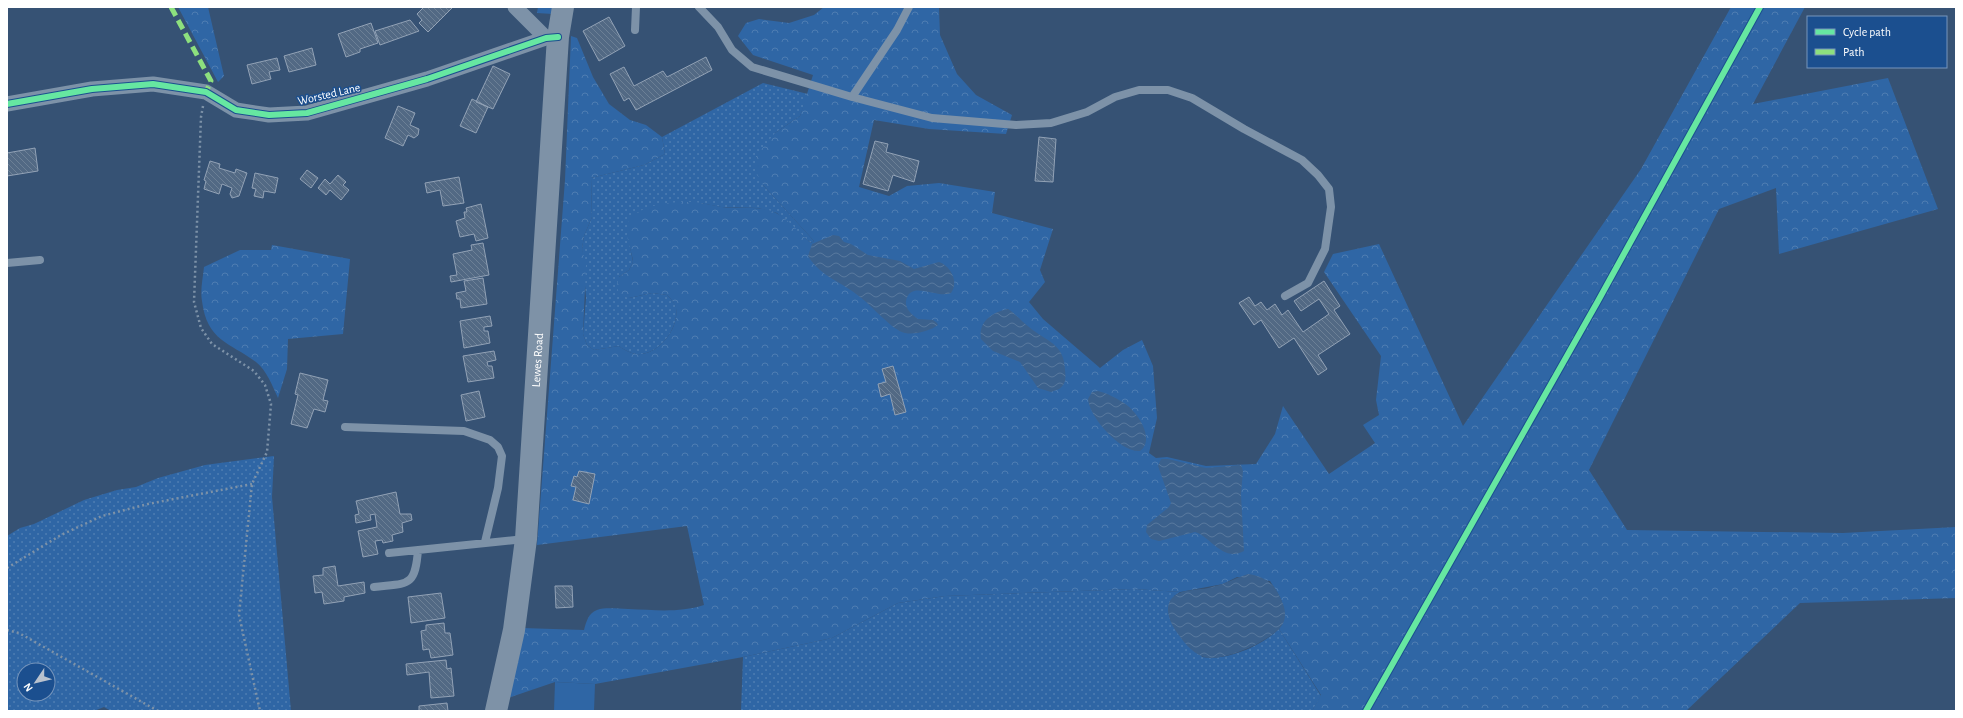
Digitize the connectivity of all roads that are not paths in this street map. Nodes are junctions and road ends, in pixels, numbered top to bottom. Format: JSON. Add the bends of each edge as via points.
{"nodes":[{"id":1,"x":515,"y":7,"type":"edge"},
{"id":2,"x":564,"y":7,"type":"edge"},
{"id":3,"x":636,"y":7,"type":"edge"},
{"id":4,"x":700,"y":7,"type":"edge"},
{"id":5,"x":909,"y":7,"type":"edge"},
{"id":6,"x":635,"y":30,"type":"dead end"},
{"id":7,"x":552,"y":38,"type":"junction"},
{"id":8,"x":852,"y":97,"type":"junction"},
{"id":9,"x":7,"y":104,"type":"edge"},
{"id":10,"x":40,"y":260,"type":"dead end"},
{"id":11,"x":7,"y":263,"type":"edge"},
{"id":12,"x":1285,"y":296,"type":"dead end"},
{"id":13,"x":345,"y":427,"type":"dead end"},
{"id":14,"x":526,"y":539,"type":"junction"},
{"id":15,"x":485,"y":542,"type":"junction"},
{"id":16,"x":418,"y":550,"type":"junction"},
{"id":17,"x":389,"y":553,"type":"dead end"},
{"id":18,"x":374,"y":587,"type":"dead end"},
{"id":19,"x":496,"y":711,"type":"edge"}],
"edges":[{"from":1,"to":7,"type":"street"},
{"from":2,"to":7,"type":"highway","name":"Lewes Road"},
{"from":3,"to":6,"type":"lane"},
{"from":4,"to":8,"type":"lane","via":[[718,27],[732,50],[752,67]]},
{"from":5,"to":8,"type":"lane","via":[[897,30]]},
{"from":7,"to":9,"type":"street","name":"Worsted Lane","via":[[427,79],[307,113],[269,114],[236,110],[206,92],[153,84],[92,89]]},
{"from":7,"to":14,"type":"highway","name":"Lewes Road"},
{"from":8,"to":12,"type":"lane","via":[[932,118],[1016,125],[1050,123],[1087,112],[1115,97],[1139,90],[1168,90],[1192,98],[1302,160],[1329,189],[1331,207],[1325,250],[1308,283]]},
{"from":10,"to":11,"type":"lane"},
{"from":13,"to":15,"type":"lane","via":[[464,430],[490,440],[498,447],[502,456],[492,520]]},
{"from":14,"to":15,"type":"lane"},
{"from":14,"to":19,"type":"highway","name":"Lewes Road","via":[[514,630]]},
{"from":15,"to":16,"type":"lane"},
{"from":16,"to":17,"type":"lane"},
{"from":16,"to":18,"type":"lane","via":[[415,572],[411,579],[404,583]]}]}
